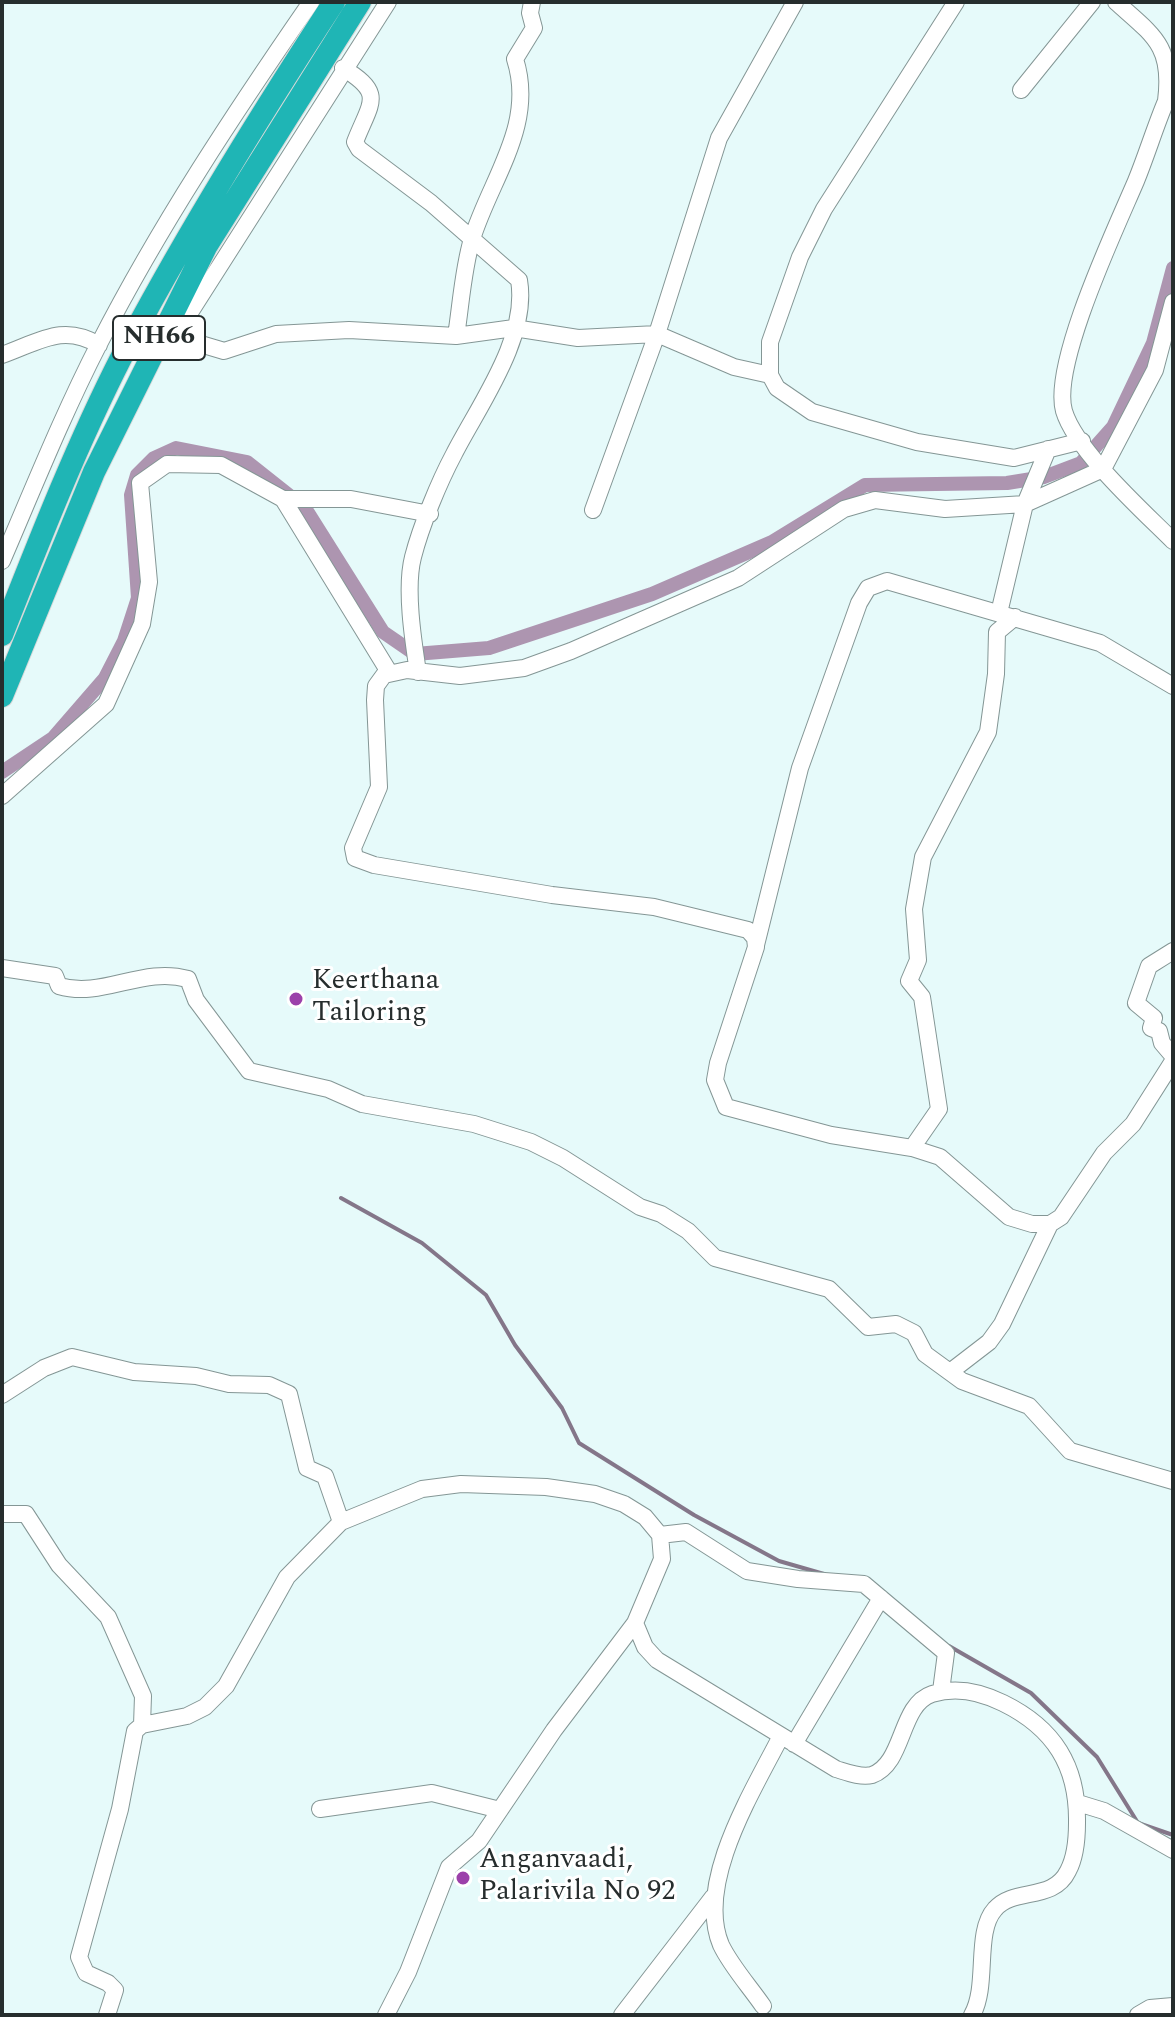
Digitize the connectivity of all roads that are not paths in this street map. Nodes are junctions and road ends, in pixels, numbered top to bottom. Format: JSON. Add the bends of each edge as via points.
{"nodes":[{"id":1,"x":311,"y":2,"type":"edge"},
{"id":2,"x":334,"y":2,"type":"edge"},
{"id":3,"x":360,"y":2,"type":"edge"},
{"id":4,"x":388,"y":2,"type":"edge"},
{"id":5,"x":532,"y":2,"type":"edge"},
{"id":6,"x":795,"y":2,"type":"edge"},
{"id":7,"x":956,"y":2,"type":"edge"},
{"id":8,"x":1092,"y":2,"type":"edge"},
{"id":9,"x":1116,"y":2,"type":"edge"},
{"id":10,"x":343,"y":68,"type":"junction"},
{"id":11,"x":1021,"y":90,"type":"dead end"},
{"id":12,"x":472,"y":239,"type":"junction"},
{"id":13,"x":1173,"y":302,"type":"edge"},
{"id":14,"x":514,"y":328,"type":"junction"},
{"id":15,"x":657,"y":334,"type":"junction"},
{"id":16,"x":456,"y":336,"type":"junction"},
{"id":17,"x":177,"y":337,"type":"junction"},
{"id":18,"x":99,"y":345,"type":"junction"},
{"id":19,"x":2,"y":355,"type":"edge"},
{"id":20,"x":142,"y":371,"type":"junction"},
{"id":21,"x":770,"y":375,"type":"junction"},
{"id":22,"x":1082,"y":441,"type":"junction"},
{"id":23,"x":1048,"y":449,"type":"junction"},
{"id":24,"x":1101,"y":467,"type":"junction"},
{"id":25,"x":283,"y":499,"type":"junction"},
{"id":26,"x":1025,"y":504,"type":"junction"},
{"id":27,"x":593,"y":510,"type":"dead end"},
{"id":28,"x":430,"y":514,"type":"junction"},
{"id":29,"x":1173,"y":541,"type":"edge"},
{"id":30,"x":2,"y":561,"type":"edge"},
{"id":31,"x":1007,"y":615,"type":"junction"},
{"id":32,"x":13,"y":627,"type":"edge"},
{"id":33,"x":418,"y":671,"type":"junction"},
{"id":34,"x":389,"y":672,"type":"junction"},
{"id":35,"x":1173,"y":686,"type":"edge"},
{"id":36,"x":2,"y":696,"type":"edge"},
{"id":37,"x":2,"y":796,"type":"edge"},
{"id":38,"x":756,"y":947,"type":"junction"},
{"id":39,"x":1173,"y":951,"type":"edge"},
{"id":40,"x":2,"y":968,"type":"edge"},
{"id":41,"x":1173,"y":1058,"type":"edge"},
{"id":42,"x":912,"y":1148,"type":"junction"},
{"id":43,"x":1050,"y":1224,"type":"junction"},
{"id":44,"x":950,"y":1372,"type":"junction"},
{"id":45,"x":2,"y":1395,"type":"edge"},
{"id":46,"x":1173,"y":1481,"type":"edge"},
{"id":47,"x":2,"y":1514,"type":"edge"},
{"id":48,"x":341,"y":1522,"type":"junction"},
{"id":49,"x":660,"y":1535,"type":"junction"},
{"id":50,"x":881,"y":1598,"type":"junction"},
{"id":51,"x":635,"y":1623,"type":"junction"},
{"id":52,"x":941,"y":1691,"type":"junction"},
{"id":53,"x":142,"y":1725,"type":"junction"},
{"id":54,"x":787,"y":1740,"type":"junction"},
{"id":55,"x":1078,"y":1803,"type":"junction"},
{"id":56,"x":320,"y":1809,"type":"dead end"},
{"id":57,"x":500,"y":1810,"type":"junction"},
{"id":58,"x":1173,"y":1850,"type":"edge"},
{"id":59,"x":713,"y":1897,"type":"junction"},
{"id":60,"x":763,"y":2006,"type":"dead end"},
{"id":61,"x":1173,"y":2006,"type":"edge"},
{"id":62,"x":107,"y":2015,"type":"edge"},
{"id":63,"x":386,"y":2015,"type":"edge"},
{"id":64,"x":622,"y":2015,"type":"edge"},
{"id":65,"x":972,"y":2015,"type":"edge"},
{"id":66,"x":1138,"y":2015,"type":"edge"}],
"edges":[{"from":1,"to":18,"type":"street","via":[[155,244]]},
{"from":2,"to":32,"type":"highway","number":"NH66","via":[[187,237],[121,359],[67,475]]},
{"from":3,"to":20,"type":"highway","number":"NH66","via":[[206,247]]},
{"from":4,"to":10,"type":"street"},
{"from":5,"to":12,"type":"street","via":[[534,28],[515,59],[522,80],[515,137]]},
{"from":6,"to":15,"type":"street","via":[[719,138]]},
{"from":7,"to":21,"type":"street","via":[[824,209],[800,257],[770,342]]},
{"from":8,"to":11,"type":"street"},
{"from":9,"to":22,"type":"street","via":[[1163,47],[1169,79],[1166,101],[1067,360],[1064,411]]},
{"from":10,"to":12,"type":"street","via":[[368,84],[372,93],[355,142],[359,149]]},
{"from":10,"to":17,"type":"street"},
{"from":12,"to":14,"type":"street","via":[[519,280],[522,297]]},
{"from":12,"to":16,"type":"street"},
{"from":13,"to":24,"type":"street","via":[[1155,370]]},
{"from":14,"to":15,"type":"street","via":[[578,338]]},
{"from":14,"to":16,"type":"street"},
{"from":14,"to":28,"type":"street","via":[[497,377],[452,457]]},
{"from":15,"to":21,"type":"street","via":[[734,367]]},
{"from":15,"to":27,"type":"street"},
{"from":16,"to":17,"type":"street","via":[[349,330],[276,334],[224,351]]},
{"from":17,"to":20,"type":"street"},
{"from":18,"to":19,"type":"street","via":[[82,335],[65,334]]},
{"from":18,"to":30,"type":"street"},
{"from":20,"to":32,"type":"highway","number":"NH66"},
{"from":21,"to":23,"type":"street","via":[[777,388],[812,412],[917,442],[1014,458]]},
{"from":22,"to":23,"type":"street"},
{"from":22,"to":24,"type":"street"},
{"from":23,"to":26,"type":"street"},
{"from":24,"to":26,"type":"street"},
{"from":24,"to":29,"type":"street"},
{"from":25,"to":28,"type":"street","via":[[351,499]]},
{"from":25,"to":34,"type":"street"},
{"from":25,"to":37,"type":"street","via":[[221,465],[167,464],[140,483],[149,582],[142,624],[106,704]]},
{"from":26,"to":31,"type":"street"},
{"from":26,"to":33,"type":"street","via":[[945,509],[890,500],[860,502],[738,578],[571,651],[524,668],[460,676]]},
{"from":28,"to":33,"type":"street","via":[[413,558],[412,631]]},
{"from":31,"to":35,"type":"street","via":[[1100,643]]},
{"from":31,"to":38,"type":"street","via":[[887,581],[868,588],[800,768]]},
{"from":31,"to":42,"type":"street","via":[[997,632],[988,732],[923,857],[918,881],[918,960],[909,981],[922,997],[939,1109]]},
{"from":32,"to":36,"type":"highway","number":"NH66"},
{"from":33,"to":34,"type":"street"},
{"from":34,"to":38,"type":"street","via":[[376,686],[379,787],[355,840],[355,858],[537,893],[690,914],[748,930]]},
{"from":38,"to":42,"type":"street","via":[[718,1063],[715,1080],[726,1107],[831,1135]]},
{"from":39,"to":41,"type":"street","via":[[1149,966],[1136,1003],[1154,1018],[1151,1028],[1159,1031]]},
{"from":40,"to":44,"type":"street","via":[[55,976],[59,986],[74,990],[95,991],[134,978],[188,979],[196,1000],[249,1071],[328,1089],[362,1104],[474,1124],[531,1142],[688,1231],[715,1258],[829,1289],[868,1327],[896,1324],[914,1333],[925,1354]]},
{"from":41,"to":43,"type":"street","via":[[1133,1124]]},
{"from":42,"to":43,"type":"street","via":[[940,1157],[1009,1217]]},
{"from":43,"to":44,"type":"street","via":[[1002,1324],[989,1342]]},
{"from":44,"to":46,"type":"street","via":[[1029,1406],[1070,1451]]},
{"from":45,"to":48,"type":"street","via":[[72,1357],[134,1372],[269,1385],[289,1394],[307,1468],[325,1476]]},
{"from":47,"to":53,"type":"street","via":[[26,1514],[59,1565],[108,1617],[143,1696]]},
{"from":48,"to":49,"type":"street","via":[[422,1489],[461,1484],[546,1487],[624,1504]]},
{"from":48,"to":53,"type":"street","via":[[287,1577],[244,1657],[216,1696],[187,1716]]},
{"from":49,"to":50,"type":"street","via":[[686,1532],[747,1571],[864,1584]]},
{"from":49,"to":51,"type":"street","via":[[662,1559]]},
{"from":50,"to":52,"type":"street","via":[[946,1653]]},
{"from":50,"to":54,"type":"street"},
{"from":51,"to":54,"type":"street","via":[[657,1660]]},
{"from":51,"to":57,"type":"street"},
{"from":52,"to":54,"type":"street","via":[[917,1704],[887,1762],[872,1775],[836,1769]]},
{"from":52,"to":55,"type":"street","via":[[987,1695],[1027,1715],[1057,1744]]},
{"from":53,"to":62,"type":"street","via":[[135,1731],[120,1809],[79,1957],[86,1973],[115,1990]]},
{"from":54,"to":59,"type":"street","via":[[734,1836]]},
{"from":55,"to":58,"type":"street","via":[[1104,1811]]},
{"from":55,"to":65,"type":"street","via":[[1068,1872],[1051,1889],[1017,1897],[994,1910],[987,1927],[979,2002]]},
{"from":56,"to":57,"type":"street","via":[[432,1793]]},
{"from":57,"to":63,"type":"street","via":[[479,1841],[449,1867]]},
{"from":59,"to":60,"type":"street","via":[[722,1946]]},
{"from":59,"to":64,"type":"street"},
{"from":61,"to":66,"type":"street"}]}
